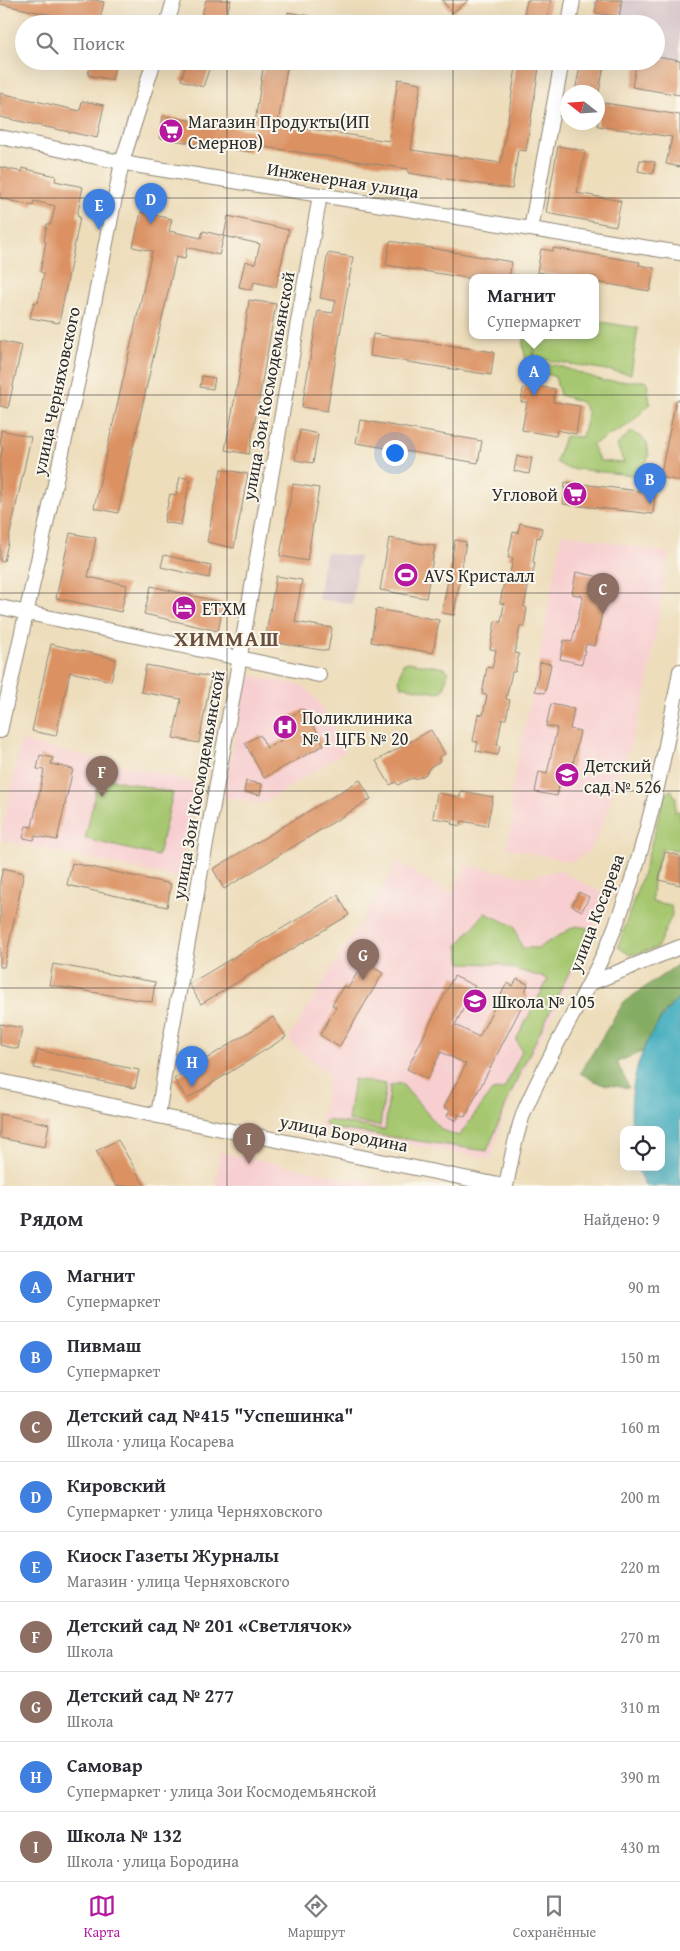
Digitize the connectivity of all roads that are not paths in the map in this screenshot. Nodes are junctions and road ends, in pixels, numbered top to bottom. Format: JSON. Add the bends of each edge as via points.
{"nodes":[{"id":1,"x":174,"y":0,"type":"edge"},
{"id":2,"x":573,"y":0,"type":"edge"},
{"id":3,"x":170,"y":15,"type":"edge"},
{"id":4,"x":570,"y":15,"type":"edge"},
{"id":5,"x":151,"y":70,"type":"edge"},
{"id":6,"x":560,"y":70,"type":"edge"},
{"id":7,"x":0,"y":137,"type":"edge"},
{"id":8,"x":122,"y":162,"type":"junction"},
{"id":9,"x":320,"y":195,"type":"junction"},
{"id":10,"x":531,"y":229,"type":"junction"},
{"id":11,"x":680,"y":253,"type":"edge"},
{"id":12,"x":0,"y":607,"type":"edge"},
{"id":13,"x":26,"y":612,"type":"junction"},
{"id":14,"x":240,"y":659,"type":"junction"},
{"id":15,"x":680,"y":671,"type":"edge"},
{"id":16,"x":319,"y":675,"type":"dead end"},
{"id":17,"x":0,"y":731,"type":"edge"},
{"id":18,"x":680,"y":947,"type":"edge"},
{"id":19,"x":591,"y":983,"type":"junction"},
{"id":20,"x":0,"y":1081,"type":"edge"},
{"id":21,"x":158,"y":1116,"type":"junction"},
{"id":22,"x":505,"y":1186,"type":"edge"}],
"edges":[{"from":1,"to":3,"type":"street"},
{"from":2,"to":4,"type":"street"},
{"from":5,"to":8,"type":"street","name":"улица Черняховского"},
{"from":6,"to":10,"type":"street"},
{"from":7,"to":8,"type":"street","name":"Инженерная улица"},
{"from":8,"to":9,"type":"street","name":"Инженерная улица"},
{"from":8,"to":13,"type":"street","name":"улица Черняховского","via":[[85,348]]},
{"from":9,"to":10,"type":"street","name":"Инженерная улица"},
{"from":9,"to":14,"type":"street","name":"улица Зои Космодемьянской"},
{"from":10,"to":11,"type":"street","name":"Инженерная улица"},
{"from":12,"to":13,"type":"street"},
{"from":13,"to":14,"type":"street"},
{"from":13,"to":17,"type":"street","name":"улица Черняховского"},
{"from":14,"to":16,"type":"street"},
{"from":14,"to":21,"type":"street","name":"улица Зои Космодемьянской"},
{"from":15,"to":19,"type":"street","name":"улица Косарева","via":[[665,754],[633,875]]},
{"from":18,"to":19,"type":"street"},
{"from":19,"to":22,"type":"street","name":"улица Косарева","via":[[524,1113]]},
{"from":20,"to":21,"type":"street","name":"улица Бородина"},
{"from":21,"to":22,"type":"street","name":"улица Бородина"}]}
